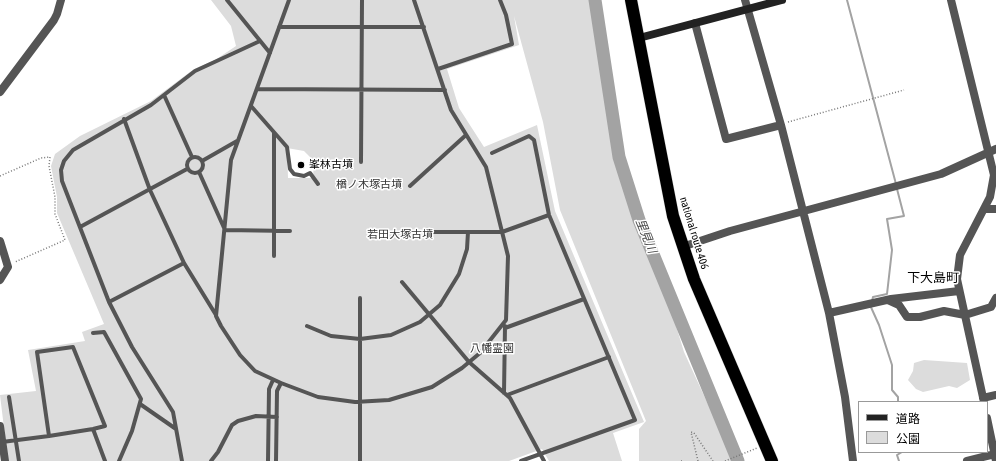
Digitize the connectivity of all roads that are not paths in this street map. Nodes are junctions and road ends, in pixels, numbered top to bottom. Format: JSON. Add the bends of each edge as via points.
{"nodes":[{"id":1,"x":61,"y":0,"type":"edge"},
{"id":2,"x":227,"y":0,"type":"edge"},
{"id":3,"x":289,"y":0,"type":"edge"},
{"id":4,"x":362,"y":0,"type":"edge"},
{"id":5,"x":414,"y":0,"type":"edge"},
{"id":6,"x":500,"y":0,"type":"edge"},
{"id":7,"x":631,"y":0,"type":"edge"},
{"id":8,"x":745,"y":0,"type":"edge"},
{"id":9,"x":782,"y":0,"type":"edge"},
{"id":10,"x":951,"y":0,"type":"edge"},
{"id":11,"x":747,"y":10,"type":"junction"},
{"id":12,"x":695,"y":24,"type":"junction"},
{"id":13,"x":279,"y":27,"type":"junction"},
{"id":14,"x":424,"y":27,"type":"junction"},
{"id":15,"x":362,"y":28,"type":"junction"},
{"id":16,"x":639,"y":38,"type":"junction"},
{"id":17,"x":260,"y":41,"type":"junction"},
{"id":18,"x":270,"y":53,"type":"junction"},
{"id":19,"x":438,"y":69,"type":"junction"},
{"id":20,"x":258,"y":89,"type":"junction"},
{"id":21,"x":361,"y":90,"type":"junction"},
{"id":22,"x":445,"y":90,"type":"junction"},
{"id":23,"x":0,"y":92,"type":"edge"},
{"id":24,"x":164,"y":95,"type":"junction"},
{"id":25,"x":251,"y":106,"type":"junction"},
{"id":26,"x":124,"y":119,"type":"junction"},
{"id":27,"x":781,"y":125,"type":"junction"},
{"id":28,"x":274,"y":133,"type":"junction"},
{"id":29,"x":466,"y":135,"type":"junction"},
{"id":30,"x":237,"y":141,"type":"junction"},
{"id":31,"x":992,"y":151,"type":"edge"},
{"id":32,"x":492,"y":153,"type":"dead end"},
{"id":33,"x":192,"y":157,"type":"junction"},
{"id":34,"x":202,"y":160,"type":"junction"},
{"id":35,"x":360,"y":162,"type":"dead end"},
{"id":36,"x":188,"y":169,"type":"junction"},
{"id":37,"x":199,"y":172,"type":"junction"},
{"id":38,"x":318,"y":184,"type":"dead end"},
{"id":39,"x":410,"y":186,"type":"dead end"},
{"id":40,"x":150,"y":190,"type":"junction"},
{"id":41,"x":985,"y":209,"type":"junction"},
{"id":42,"x":996,"y":209,"type":"edge"},
{"id":43,"x":804,"y":212,"type":"junction"},
{"id":44,"x":549,"y":215,"type":"junction"},
{"id":45,"x":80,"y":227,"type":"junction"},
{"id":46,"x":225,"y":230,"type":"junction"},
{"id":47,"x":273,"y":231,"type":"junction"},
{"id":48,"x":290,"y":231,"type":"dead end"},
{"id":49,"x":428,"y":232,"type":"dead end"},
{"id":50,"x":468,"y":232,"type":"junction"},
{"id":51,"x":502,"y":232,"type":"junction"},
{"id":52,"x":0,"y":241,"type":"edge"},
{"id":53,"x":682,"y":247,"type":"junction"},
{"id":54,"x":274,"y":256,"type":"dead end"},
{"id":55,"x":184,"y":263,"type":"junction"},
{"id":56,"x":0,"y":280,"type":"edge"},
{"id":57,"x":402,"y":282,"type":"dead end"},
{"id":58,"x":959,"y":291,"type":"junction"},
{"id":59,"x":360,"y":298,"type":"dead end"},
{"id":60,"x":996,"y":298,"type":"edge"},
{"id":61,"x":584,"y":299,"type":"junction"},
{"id":62,"x":888,"y":300,"type":"junction"},
{"id":63,"x":109,"y":302,"type":"junction"},
{"id":64,"x":829,"y":313,"type":"junction"},
{"id":65,"x":430,"y":315,"type":"junction"},
{"id":66,"x":965,"y":315,"type":"junction"},
{"id":67,"x":216,"y":316,"type":"junction"},
{"id":68,"x":506,"y":320,"type":"junction"},
{"id":69,"x":307,"y":326,"type":"dead end"},
{"id":70,"x":505,"y":328,"type":"junction"},
{"id":71,"x":93,"y":333,"type":"dead end"},
{"id":72,"x":360,"y":339,"type":"junction"},
{"id":73,"x":609,"y":357,"type":"junction"},
{"id":74,"x":469,"y":362,"type":"junction"},
{"id":75,"x":273,"y":380,"type":"junction"},
{"id":76,"x":280,"y":383,"type":"junction"},
{"id":77,"x":506,"y":394,"type":"junction"},
{"id":78,"x":996,"y":395,"type":"edge"},
{"id":79,"x":9,"y":398,"type":"dead end"},
{"id":80,"x":983,"y":400,"type":"edge"},
{"id":81,"x":359,"y":402,"type":"junction"},
{"id":82,"x":140,"y":404,"type":"junction"},
{"id":83,"x":269,"y":416,"type":"junction"},
{"id":84,"x":277,"y":417,"type":"junction"},
{"id":85,"x":988,"y":423,"type":"edge"},
{"id":86,"x":0,"y":426,"type":"edge"},
{"id":87,"x":93,"y":429,"type":"junction"},
{"id":88,"x":176,"y":429,"type":"junction"},
{"id":89,"x":49,"y":436,"type":"junction"},
{"id":90,"x":16,"y":440,"type":"junction"},
{"id":91,"x":2,"y":442,"type":"junction"},
{"id":92,"x":540,"y":455,"type":"junction"},
{"id":93,"x":995,"y":458,"type":"edge"},
{"id":94,"x":5,"y":461,"type":"edge"},
{"id":95,"x":19,"y":461,"type":"edge"},
{"id":96,"x":106,"y":461,"type":"edge"},
{"id":97,"x":119,"y":461,"type":"edge"},
{"id":98,"x":182,"y":461,"type":"edge"},
{"id":99,"x":211,"y":461,"type":"edge"},
{"id":100,"x":268,"y":461,"type":"edge"},
{"id":101,"x":276,"y":461,"type":"edge"},
{"id":102,"x":360,"y":461,"type":"edge"},
{"id":103,"x":521,"y":461,"type":"edge"},
{"id":104,"x":544,"y":461,"type":"edge"},
{"id":105,"x":772,"y":461,"type":"edge"},
{"id":106,"x":853,"y":461,"type":"edge"},
{"id":107,"x":967,"y":461,"type":"edge"}],
"edges":[{"from":1,"to":23,"type":"street","via":[[54,20]]},
{"from":2,"to":17,"type":"lane"},
{"from":3,"to":13,"type":"lane"},
{"from":4,"to":15,"type":"lane"},
{"from":5,"to":14,"type":"lane"},
{"from":6,"to":19,"type":"lane","via":[[512,44]]},
{"from":7,"to":16,"type":"highway","name":"national route 406"},
{"from":8,"to":11,"type":"street"},
{"from":9,"to":11,"type":"street"},
{"from":10,"to":31,"type":"street"},
{"from":11,"to":12,"type":"street"},
{"from":11,"to":27,"type":"street"},
{"from":12,"to":16,"type":"street"},
{"from":12,"to":27,"type":"street","via":[[726,138]]},
{"from":13,"to":15,"type":"lane"},
{"from":13,"to":18,"type":"lane"},
{"from":14,"to":15,"type":"lane"},
{"from":14,"to":19,"type":"lane"},
{"from":15,"to":21,"type":"lane"},
{"from":16,"to":53,"type":"highway","name":"national route 406","via":[[673,216]]},
{"from":17,"to":18,"type":"lane"},
{"from":17,"to":24,"type":"lane","via":[[195,71]]},
{"from":18,"to":20,"type":"lane"},
{"from":19,"to":22,"type":"lane"},
{"from":20,"to":21,"type":"lane"},
{"from":20,"to":25,"type":"lane"},
{"from":21,"to":22,"type":"lane"},
{"from":21,"to":35,"type":"lane"},
{"from":22,"to":29,"type":"lane","via":[[452,110]]},
{"from":24,"to":26,"type":"lane"},
{"from":24,"to":33,"type":"lane"},
{"from":25,"to":28,"type":"lane"},
{"from":25,"to":30,"type":"lane"},
{"from":26,"to":40,"type":"lane"},
{"from":26,"to":45,"type":"lane","via":[[73,150],[64,161],[61,170],[62,181]]},
{"from":27,"to":43,"type":"street"},
{"from":28,"to":38,"type":"lane","via":[[287,147],[290,169],[294,174],[304,176],[310,173]]},
{"from":28,"to":47,"type":"lane"},
{"from":29,"to":39,"type":"lane"},
{"from":29,"to":51,"type":"lane","via":[[486,167]]},
{"from":30,"to":34,"type":"lane"},
{"from":30,"to":46,"type":"lane","via":[[231,160]]},
{"from":31,"to":41,"type":"street","via":[[993,187]]},
{"from":31,"to":43,"type":"street","via":[[941,174]]},
{"from":32,"to":44,"type":"lane","via":[[529,136],[532,137]]},
{"from":33,"to":34,"type":"lane"},
{"from":33,"to":36,"type":"lane","via":[[187,162]]},
{"from":34,"to":37,"type":"lane","via":[[203,168]]},
{"from":36,"to":37,"type":"lane","via":[[192,173]]},
{"from":36,"to":40,"type":"lane"},
{"from":37,"to":46,"type":"lane"},
{"from":40,"to":45,"type":"lane"},
{"from":40,"to":55,"type":"lane"},
{"from":41,"to":42,"type":"street"},
{"from":41,"to":58,"type":"street","via":[[960,255],[957,279]]},
{"from":43,"to":53,"type":"street","via":[[730,231]]},
{"from":43,"to":64,"type":"street"},
{"from":44,"to":51,"type":"lane"},
{"from":44,"to":61,"type":"lane"},
{"from":45,"to":63,"type":"lane"},
{"from":46,"to":47,"type":"lane"},
{"from":46,"to":67,"type":"lane"},
{"from":47,"to":48,"type":"lane"},
{"from":47,"to":54,"type":"lane"},
{"from":49,"to":50,"type":"lane"},
{"from":50,"to":51,"type":"lane"},
{"from":50,"to":65,"type":"lane","via":[[467,250],[459,274],[447,295]]},
{"from":51,"to":68,"type":"lane","via":[[508,256]]},
{"from":52,"to":56,"type":"street","via":[[8,267]]},
{"from":53,"to":105,"type":"highway","name":"national route 406"},
{"from":55,"to":63,"type":"lane"},
{"from":55,"to":67,"type":"lane"},
{"from":57,"to":65,"type":"lane"},
{"from":58,"to":62,"type":"street"},
{"from":58,"to":66,"type":"street"},
{"from":59,"to":72,"type":"lane"},
{"from":60,"to":66,"type":"street","via":[[991,307]]},
{"from":61,"to":70,"type":"lane"},
{"from":61,"to":73,"type":"lane"},
{"from":62,"to":64,"type":"street"},
{"from":62,"to":66,"type":"street","via":[[899,305],[907,317],[920,317],[944,311]]},
{"from":63,"to":88,"type":"lane","via":[[132,347],[173,412]]},
{"from":64,"to":106,"type":"street","via":[[845,397]]},
{"from":65,"to":72,"type":"lane","via":[[411,328],[391,336]]},
{"from":65,"to":74,"type":"lane"},
{"from":66,"to":80,"type":"street"},
{"from":67,"to":75,"type":"lane","via":[[247,364]]},
{"from":68,"to":70,"type":"lane"},
{"from":68,"to":74,"type":"lane","via":[[487,346]]},
{"from":69,"to":72,"type":"lane","via":[[343,339]]},
{"from":70,"to":77,"type":"lane"},
{"from":71,"to":82,"type":"lane","via":[[104,332],[141,400]]},
{"from":72,"to":81,"type":"lane"},
{"from":73,"to":77,"type":"lane"},
{"from":73,"to":92,"type":"lane","via":[[636,420]]},
{"from":74,"to":77,"type":"lane"},
{"from":74,"to":81,"type":"lane","via":[[453,375],[423,391],[389,400]]},
{"from":75,"to":76,"type":"lane"},
{"from":75,"to":83,"type":"lane","via":[[269,389]]},
{"from":76,"to":81,"type":"lane","via":[[318,397]]},
{"from":76,"to":84,"type":"lane","via":[[277,391]]},
{"from":77,"to":92,"type":"lane"},
{"from":78,"to":80,"type":"street"},
{"from":79,"to":90,"type":"lane"},
{"from":81,"to":102,"type":"lane"},
{"from":82,"to":88,"type":"lane"},
{"from":82,"to":97,"type":"lane"},
{"from":83,"to":84,"type":"lane"},
{"from":83,"to":99,"type":"lane","via":[[250,417],[232,425]]},
{"from":83,"to":100,"type":"lane"},
{"from":84,"to":101,"type":"lane"},
{"from":85,"to":93,"type":"street"},
{"from":86,"to":91,"type":"street"},
{"from":87,"to":89,"type":"lane"},
{"from":87,"to":89,"type":"lane","via":[[105,426],[73,347],[37,352]]},
{"from":87,"to":96,"type":"lane"},
{"from":88,"to":98,"type":"lane"},
{"from":89,"to":90,"type":"lane"},
{"from":90,"to":91,"type":"lane"},
{"from":90,"to":95,"type":"lane"},
{"from":91,"to":94,"type":"street"},
{"from":92,"to":103,"type":"lane"},
{"from":92,"to":104,"type":"lane"},
{"from":93,"to":107,"type":"street"}]}
